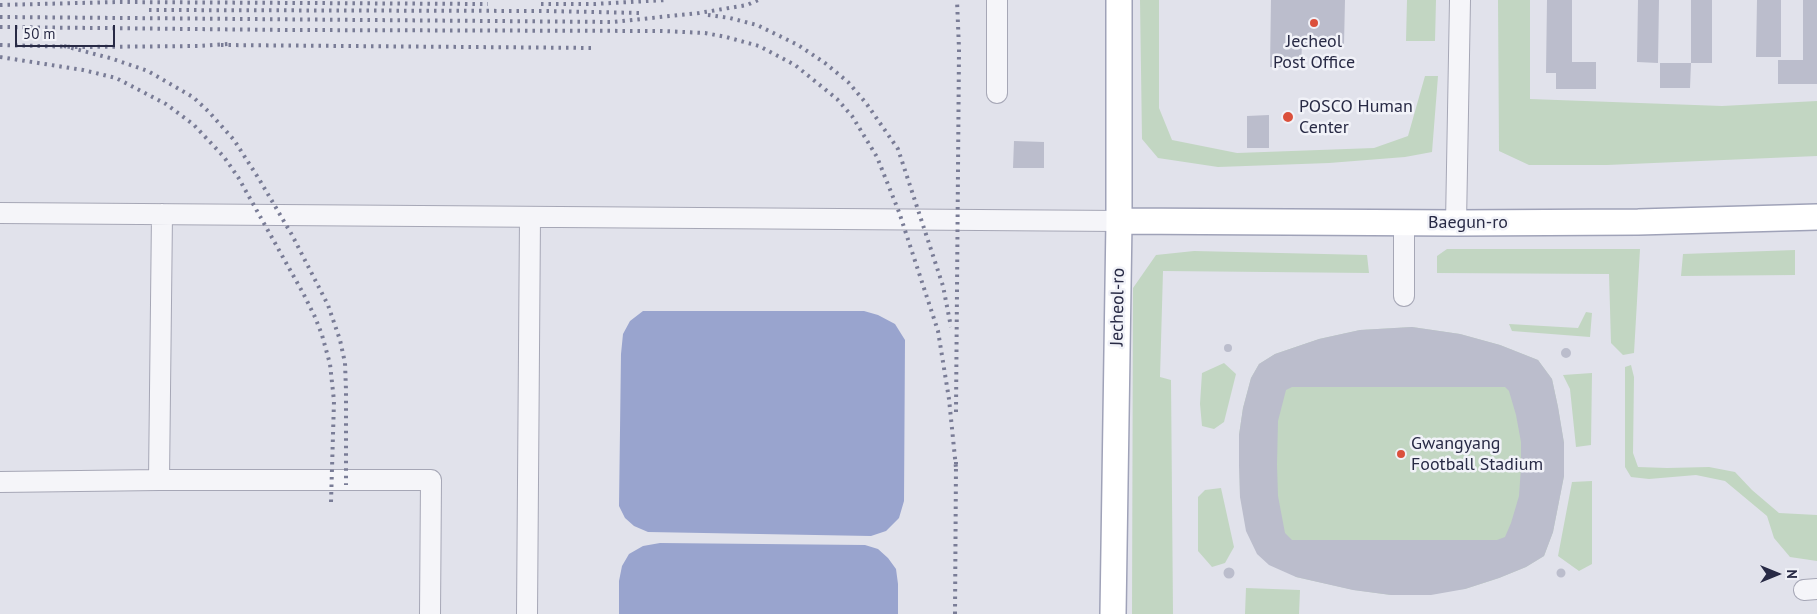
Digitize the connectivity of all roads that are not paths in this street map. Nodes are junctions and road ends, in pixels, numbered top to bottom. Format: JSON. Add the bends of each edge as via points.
{"nodes":[{"id":1,"x":997,"y":0,"type":"edge"},
{"id":2,"x":1119,"y":0,"type":"edge"},
{"id":3,"x":1460,"y":0,"type":"edge"},
{"id":4,"x":997,"y":93,"type":"dead end"},
{"id":5,"x":0,"y":213,"type":"edge"},
{"id":6,"x":162,"y":214,"type":"junction"},
{"id":7,"x":530,"y":217,"type":"junction"},
{"id":8,"x":1817,"y":217,"type":"edge"},
{"id":9,"x":1119,"y":221,"type":"junction"},
{"id":10,"x":1404,"y":223,"type":"junction"},
{"id":11,"x":1456,"y":223,"type":"junction"},
{"id":12,"x":1404,"y":296,"type":"dead end"},
{"id":13,"x":159,"y":480,"type":"junction"},
{"id":14,"x":0,"y":482,"type":"edge"},
{"id":15,"x":430,"y":614,"type":"edge"},
{"id":16,"x":527,"y":614,"type":"edge"},
{"id":17,"x":1113,"y":614,"type":"edge"}],
"edges":[{"from":1,"to":4,"type":"street"},
{"from":2,"to":9,"type":"main road","name":"Jecheol-ro"},
{"from":3,"to":11,"type":"street"},
{"from":5,"to":6,"type":"street"},
{"from":6,"to":7,"type":"street"},
{"from":6,"to":13,"type":"street"},
{"from":7,"to":9,"type":"street"},
{"from":7,"to":16,"type":"street"},
{"from":8,"to":11,"type":"main road","name":"Baegun-ro"},
{"from":9,"to":10,"type":"main road","name":"Baegun-ro"},
{"from":9,"to":17,"type":"main road","name":"Jecheol-ro"},
{"from":10,"to":11,"type":"main road","name":"Baegun-ro"},
{"from":10,"to":12,"type":"street"},
{"from":13,"to":14,"type":"street"},
{"from":13,"to":15,"type":"street","via":[[431,480]]}]}
